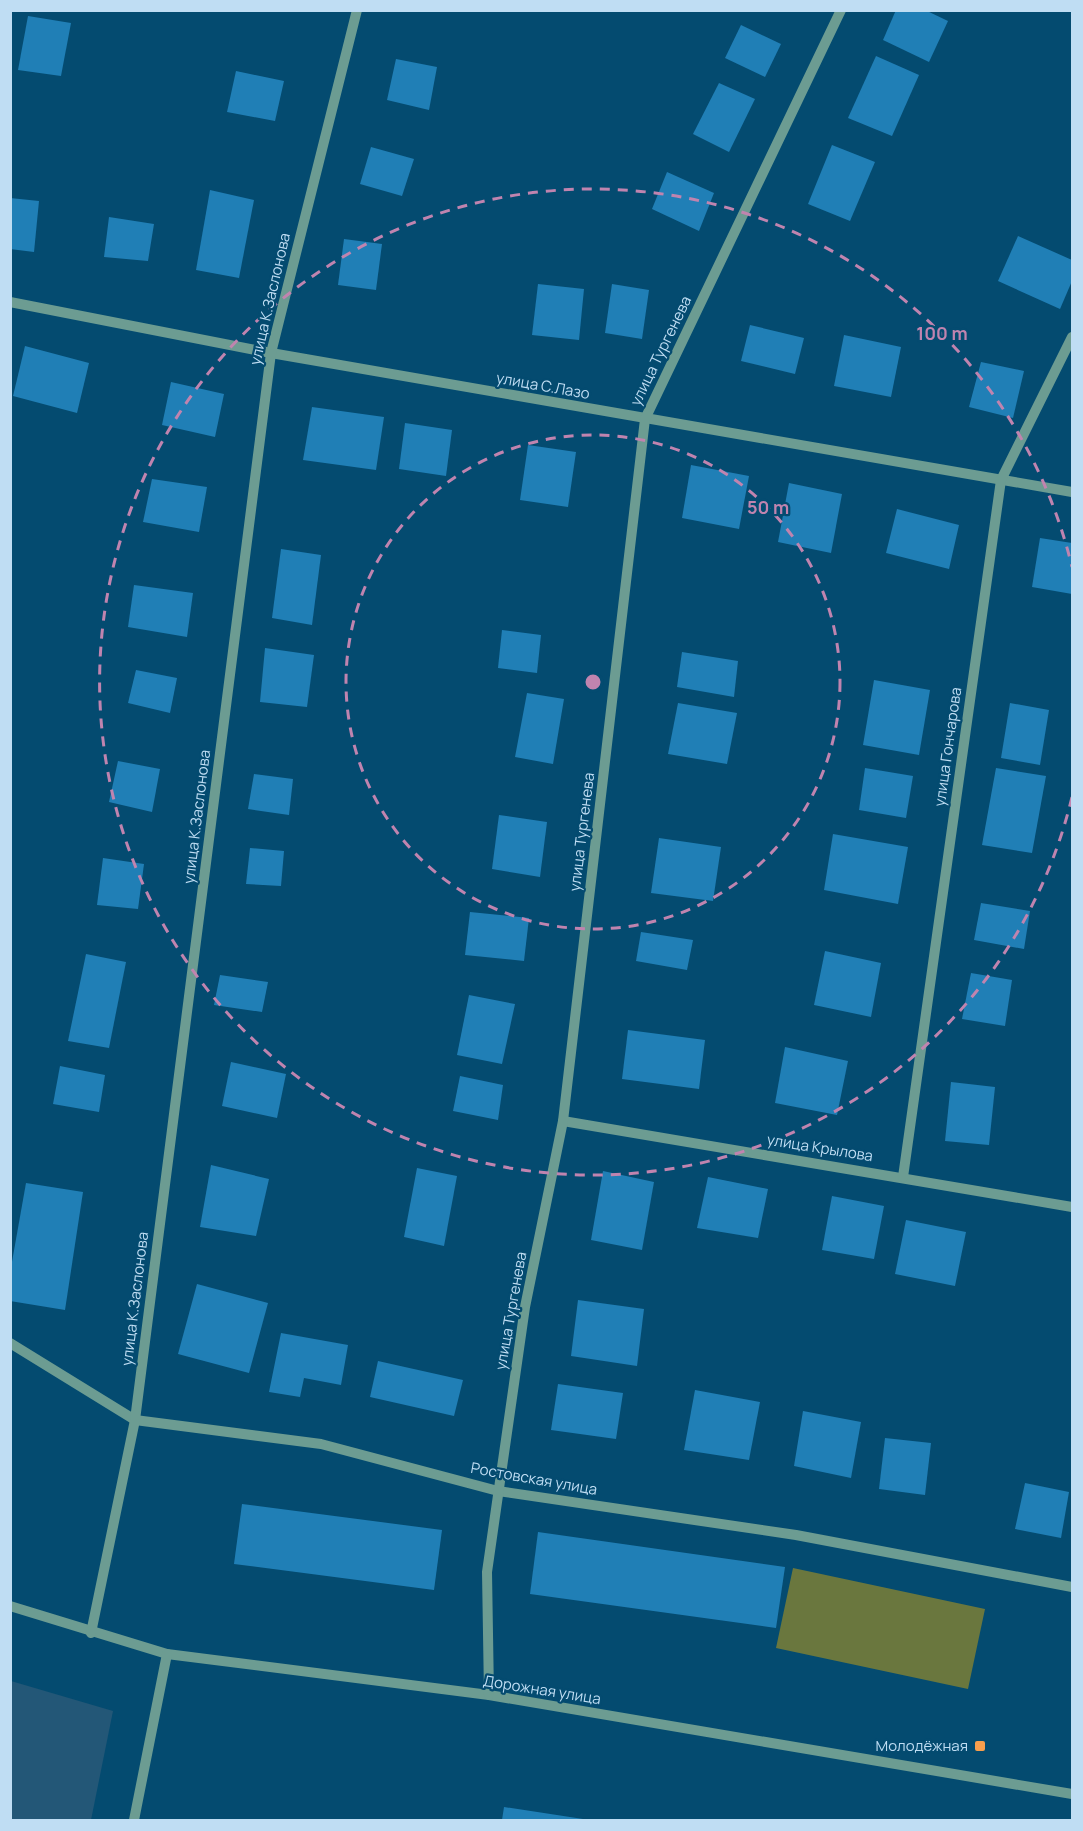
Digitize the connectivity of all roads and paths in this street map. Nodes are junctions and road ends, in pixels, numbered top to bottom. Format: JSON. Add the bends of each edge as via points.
{"nodes":[{"id":1,"x":357,"y":10,"type":"edge"},
{"id":2,"x":841,"y":10,"type":"edge"},
{"id":3,"x":10,"y":302,"type":"edge"},
{"id":4,"x":1072,"y":337,"type":"edge"},
{"id":5,"x":271,"y":353,"type":"junction"},
{"id":6,"x":645,"y":419,"type":"junction"},
{"id":7,"x":1001,"y":480,"type":"junction"},
{"id":8,"x":1072,"y":492,"type":"edge"},
{"id":9,"x":563,"y":1121,"type":"junction"},
{"id":10,"x":903,"y":1177,"type":"junction"},
{"id":11,"x":1072,"y":1207,"type":"edge"},
{"id":12,"x":10,"y":1344,"type":"edge"},
{"id":13,"x":135,"y":1420,"type":"junction"},
{"id":14,"x":498,"y":1491,"type":"junction"},
{"id":15,"x":1072,"y":1587,"type":"edge"},
{"id":16,"x":10,"y":1606,"type":"edge"},
{"id":17,"x":91,"y":1633,"type":"junction"},
{"id":18,"x":166,"y":1654,"type":"junction"},
{"id":19,"x":489,"y":1695,"type":"junction"},
{"id":20,"x":1072,"y":1794,"type":"edge"},
{"id":21,"x":134,"y":1821,"type":"edge"}],
"edges":[{"from":1,"to":5,"type":"street","name":"улица К.Заслонова"},
{"from":2,"to":6,"type":"street","name":"улица Тургенева"},
{"from":3,"to":5,"type":"street","name":"улица С.Лазо"},
{"from":4,"to":7,"type":"street","name":"улица Гончарова"},
{"from":5,"to":6,"type":"street","name":"улица С.Лазо"},
{"from":5,"to":13,"type":"street","name":"улица К.Заслонова"},
{"from":6,"to":7,"type":"street","name":"улица С.Лазо"},
{"from":6,"to":9,"type":"street","name":"улица Тургенева"},
{"from":7,"to":8,"type":"street","name":"улица С.Лазо"},
{"from":7,"to":10,"type":"street","name":"улица Гончарова"},
{"from":9,"to":10,"type":"street","name":"улица Крылова"},
{"from":9,"to":14,"type":"street","name":"улица Тургенева","via":[[525,1307]]},
{"from":10,"to":11,"type":"street","name":"улица Крылова"},
{"from":12,"to":13,"type":"street","name":"Ростовская улица"},
{"from":13,"to":14,"type":"street","name":"Ростовская улица","via":[[321,1444]]},
{"from":13,"to":17,"type":"street","name":"улица К.Заслонова"},
{"from":14,"to":15,"type":"street","name":"Ростовская улица","via":[[796,1535]]},
{"from":14,"to":19,"type":"street","name":"улица Тургенева","via":[[487,1572]]},
{"from":16,"to":17,"type":"street","name":"Дорожная улица"},
{"from":17,"to":18,"type":"street","name":"Дорожная улица"},
{"from":18,"to":19,"type":"street","name":"Дорожная улица"},
{"from":18,"to":21,"type":"street"},
{"from":19,"to":20,"type":"street","name":"Дорожная улица"}]}
